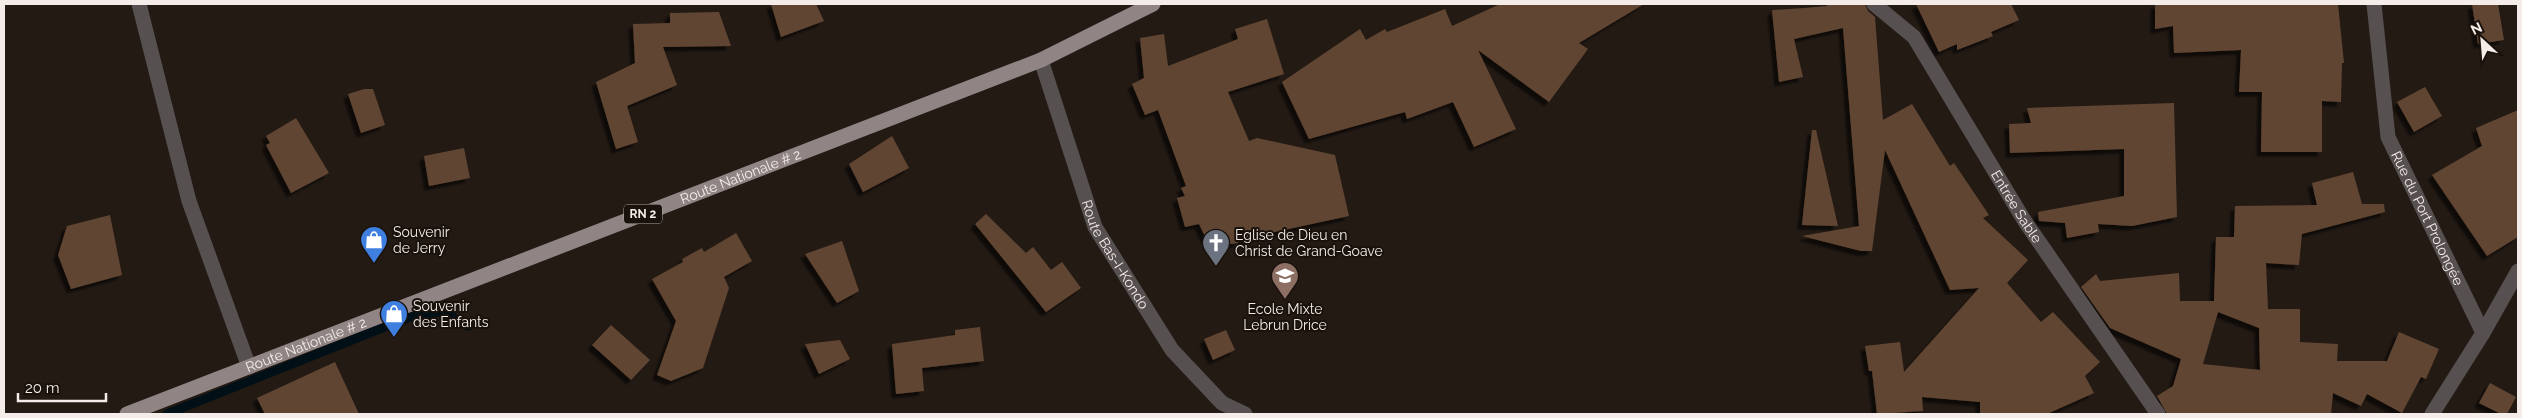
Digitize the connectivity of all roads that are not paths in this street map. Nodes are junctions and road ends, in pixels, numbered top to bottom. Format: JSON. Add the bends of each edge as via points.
{"nodes":[{"id":1,"x":139,"y":4,"type":"edge"},
{"id":2,"x":1153,"y":4,"type":"edge"},
{"id":3,"x":1874,"y":4,"type":"edge"},
{"id":4,"x":2374,"y":4,"type":"edge"},
{"id":5,"x":1041,"y":60,"type":"junction"},
{"id":6,"x":2518,"y":271,"type":"edge"},
{"id":7,"x":2483,"y":332,"type":"junction"},
{"id":8,"x":249,"y":366,"type":"junction"},
{"id":9,"x":127,"y":414,"type":"edge"},
{"id":10,"x":1245,"y":414,"type":"edge"},
{"id":11,"x":2158,"y":414,"type":"edge"},
{"id":12,"x":2432,"y":414,"type":"edge"}],
"edges":[{"from":1,"to":8,"type":"street","via":[[189,201]]},
{"from":2,"to":5,"type":"main road","name":"Route Nationale # 2","number":"RN 2"},
{"from":3,"to":11,"type":"street","name":"Entrée Sable","via":[[1914,37],[2024,220]]},
{"from":4,"to":7,"type":"street","name":"Rue du Port Prolongée","via":[[2388,136]]},
{"from":5,"to":8,"type":"main road","name":"Route Nationale # 2","number":"RN 2"},
{"from":5,"to":10,"type":"street","name":"Route Bas-I-Kondo","via":[[1095,227],[1172,350],[1222,403]]},
{"from":6,"to":7,"type":"street"},
{"from":7,"to":12,"type":"street"},
{"from":8,"to":9,"type":"main road","name":"Route Nationale # 2","number":"RN 2"}]}
